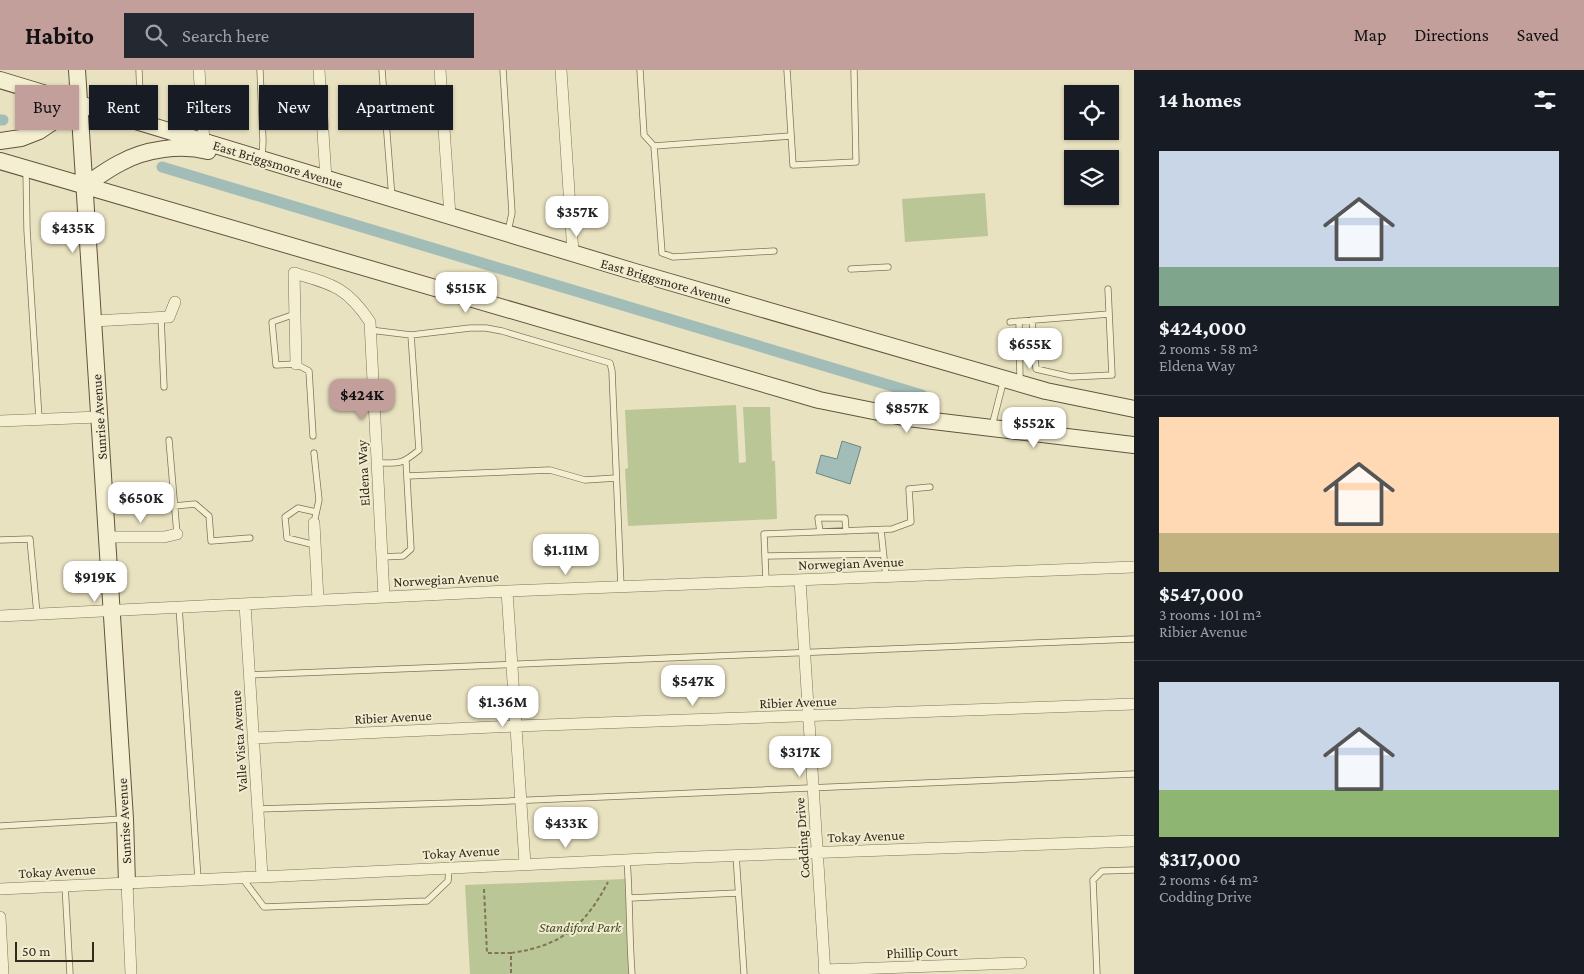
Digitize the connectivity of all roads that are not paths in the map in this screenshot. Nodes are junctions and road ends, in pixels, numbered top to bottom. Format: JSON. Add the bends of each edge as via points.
{"nodes":[{"id":1,"x":77,"y":70,"type":"edge"},
{"id":2,"x":139,"y":70,"type":"edge"},
{"id":3,"x":200,"y":70,"type":"edge"},
{"id":4,"x":260,"y":70,"type":"edge"},
{"id":5,"x":319,"y":70,"type":"edge"},
{"id":6,"x":382,"y":70,"type":"edge"},
{"id":7,"x":440,"y":70,"type":"edge"},
{"id":8,"x":504,"y":70,"type":"edge"},
{"id":9,"x":561,"y":70,"type":"edge"},
{"id":10,"x":640,"y":70,"type":"edge"},
{"id":11,"x":787,"y":70,"type":"edge"},
{"id":12,"x":854,"y":70,"type":"edge"},
{"id":13,"x":0,"y":80,"type":"edge"},
{"id":14,"x":16,"y":85,"type":"edge"},
{"id":15,"x":78,"y":85,"type":"edge"},
{"id":16,"x":140,"y":85,"type":"edge"},
{"id":17,"x":79,"y":104,"type":"joint"},
{"id":18,"x":89,"y":107,"type":"edge"},
{"id":19,"x":158,"y":128,"type":"edge"},
{"id":20,"x":42,"y":130,"type":"edge"},
{"id":21,"x":791,"y":136,"type":"junction"},
{"id":22,"x":0,"y":141,"type":"edge"},
{"id":23,"x":204,"y":142,"type":"junction"},
{"id":24,"x":654,"y":146,"type":"junction"},
{"id":25,"x":262,"y":159,"type":"junction"},
{"id":26,"x":0,"y":161,"type":"edge"},
{"id":27,"x":26,"y":168,"type":"junction"},
{"id":28,"x":326,"y":179,"type":"junction"},
{"id":29,"x":84,"y":186,"type":"junction"},
{"id":30,"x":392,"y":198,"type":"junction"},
{"id":31,"x":450,"y":216,"type":"junction"},
{"id":32,"x":507,"y":233,"type":"junction"},
{"id":33,"x":774,"y":251,"type":"dead end"},
{"id":34,"x":573,"y":253,"type":"junction"},
{"id":35,"x":888,"y":267,"type":"dead end"},
{"id":36,"x":851,"y":269,"type":"dead end"},
{"id":37,"x":1108,"y":289,"type":"dead end"},
{"id":38,"x":175,"y":302,"type":"dead end"},
{"id":39,"x":295,"y":314,"type":"junction"},
{"id":40,"x":1109,"y":314,"type":"junction"},
{"id":41,"x":161,"y":317,"type":"junction"},
{"id":42,"x":1032,"y":320,"type":"junction"},
{"id":43,"x":93,"y":321,"type":"junction"},
{"id":44,"x":1019,"y":321,"type":"junction"},
{"id":45,"x":1010,"y":322,"type":"dead end"},
{"id":46,"x":370,"y":330,"type":"junction"},
{"id":47,"x":411,"y":335,"type":"junction"},
{"id":48,"x":296,"y":364,"type":"junction"},
{"id":49,"x":1012,"y":381,"type":"junction"},
{"id":50,"x":164,"y":387,"type":"dead end"},
{"id":51,"x":1134,"y":409,"type":"edge"},
{"id":52,"x":99,"y":417,"type":"junction"},
{"id":53,"x":39,"y":419,"type":"junction"},
{"id":54,"x":0,"y":421,"type":"edge"},
{"id":55,"x":991,"y":428,"type":"junction"},
{"id":56,"x":313,"y":436,"type":"dead end"},
{"id":57,"x":169,"y":440,"type":"dead end"},
{"id":58,"x":1134,"y":444,"type":"edge"},
{"id":59,"x":314,"y":453,"type":"dead end"},
{"id":60,"x":406,"y":461,"type":"junction"},
{"id":61,"x":377,"y":463,"type":"junction"},
{"id":62,"x":407,"y":476,"type":"junction"},
{"id":63,"x":616,"y":478,"type":"junction"},
{"id":64,"x":930,"y":487,"type":"dead end"},
{"id":65,"x":174,"y":506,"type":"junction"},
{"id":66,"x":315,"y":517,"type":"junction"},
{"id":67,"x":881,"y":530,"type":"junction"},
{"id":68,"x":846,"y":531,"type":"junction"},
{"id":69,"x":820,"y":532,"type":"junction"},
{"id":70,"x":177,"y":534,"type":"joint"},
{"id":71,"x":107,"y":537,"type":"junction"},
{"id":72,"x":250,"y":538,"type":"dead end"},
{"id":73,"x":0,"y":540,"type":"edge"},
{"id":74,"x":315,"y":545,"type":"junction"},
{"id":75,"x":883,"y":554,"type":"junction"},
{"id":76,"x":766,"y":556,"type":"junction"},
{"id":77,"x":382,"y":557,"type":"junction"},
{"id":78,"x":1134,"y":567,"type":"edge"},
{"id":79,"x":886,"y":576,"type":"junction"},
{"id":80,"x":800,"y":580,"type":"junction"},
{"id":81,"x":766,"y":581,"type":"junction"},
{"id":82,"x":621,"y":587,"type":"junction"},
{"id":83,"x":507,"y":591,"type":"junction"},
{"id":84,"x":384,"y":597,"type":"junction"},
{"id":85,"x":318,"y":600,"type":"junction"},
{"id":86,"x":245,"y":604,"type":"junction"},
{"id":87,"x":180,"y":607,"type":"junction"},
{"id":88,"x":112,"y":610,"type":"junction"},
{"id":89,"x":37,"y":614,"type":"junction"},
{"id":90,"x":0,"y":616,"type":"edge"},
{"id":91,"x":1134,"y":639,"type":"edge"},
{"id":92,"x":805,"y":652,"type":"junction"},
{"id":93,"x":512,"y":664,"type":"junction"},
{"id":94,"x":250,"y":675,"type":"junction"},
{"id":95,"x":1134,"y":704,"type":"edge"},
{"id":96,"x":809,"y":717,"type":"junction"},
{"id":97,"x":516,"y":726,"type":"junction"},
{"id":98,"x":254,"y":738,"type":"junction"},
{"id":99,"x":1134,"y":774,"type":"edge"},
{"id":100,"x":814,"y":787,"type":"junction"},
{"id":101,"x":521,"y":800,"type":"junction"},
{"id":102,"x":258,"y":809,"type":"junction"},
{"id":103,"x":125,"y":819,"type":"junction"},
{"id":104,"x":0,"y":826,"type":"edge"},
{"id":105,"x":1134,"y":841,"type":"edge"},
{"id":106,"x":818,"y":853,"type":"junction"},
{"id":107,"x":736,"y":856,"type":"junction"},
{"id":108,"x":627,"y":860,"type":"junction"},
{"id":109,"x":525,"y":864,"type":"junction"},
{"id":110,"x":449,"y":868,"type":"junction"},
{"id":111,"x":1134,"y":870,"type":"edge"},
{"id":112,"x":262,"y":876,"type":"junction"},
{"id":113,"x":242,"y":877,"type":"junction"},
{"id":114,"x":198,"y":879,"type":"junction"},
{"id":115,"x":128,"y":883,"type":"junction"},
{"id":116,"x":65,"y":885,"type":"junction"},
{"id":117,"x":0,"y":889,"type":"edge"},
{"id":118,"x":737,"y":893,"type":"junction"},
{"id":119,"x":630,"y":898,"type":"junction"},
{"id":120,"x":0,"y":917,"type":"edge"},
{"id":121,"x":1021,"y":963,"type":"dead end"},
{"id":122,"x":824,"y":972,"type":"edge"},
{"id":123,"x":3,"y":974,"type":"edge"},
{"id":124,"x":70,"y":974,"type":"edge"},
{"id":125,"x":131,"y":974,"type":"edge"},
{"id":126,"x":632,"y":974,"type":"edge"},
{"id":127,"x":744,"y":974,"type":"edge"},
{"id":128,"x":1097,"y":974,"type":"edge"}],
"edges":[{"from":1,"to":15,"type":"main road","name":"Sunrise Avenue"},
{"from":2,"to":16,"type":"lane"},
{"from":3,"to":23,"type":"street"},
{"from":4,"to":25,"type":"lane"},
{"from":5,"to":28,"type":"street"},
{"from":6,"to":30,"type":"lane"},
{"from":7,"to":31,"type":"street"},
{"from":8,"to":32,"type":"lane","via":[[512,214]]},
{"from":9,"to":34,"type":"street"},
{"from":10,"to":24,"type":"lane","via":[[644,135]]},
{"from":11,"to":21,"type":"lane"},
{"from":12,"to":21,"type":"lane","via":[[856,162],[793,165]]},
{"from":13,"to":14,"type":"main road","name":"East Briggsmore Avenue"},
{"from":17,"to":18,"type":"main road","name":"East Briggsmore Avenue"},
{"from":17,"to":29,"type":"main road","name":"Sunrise Avenue"},
{"from":19,"to":23,"type":"main road","name":"East Briggsmore Avenue"},
{"from":20,"to":22,"type":"main road"},
{"from":21,"to":24,"type":"lane"},
{"from":23,"to":25,"type":"main road","name":"East Briggsmore Avenue"},
{"from":24,"to":33,"type":"lane","via":[[662,253],[673,257]]},
{"from":25,"to":28,"type":"main road","name":"East Briggsmore Avenue"},
{"from":25,"to":29,"type":"main road","via":[[238,159],[199,148],[162,150],[143,153],[120,163]]},
{"from":26,"to":27,"type":"main road"},
{"from":27,"to":29,"type":"main road"},
{"from":27,"to":53,"type":"lane"},
{"from":28,"to":30,"type":"main road","name":"East Briggsmore Avenue"},
{"from":29,"to":43,"type":"main road","name":"Sunrise Avenue"},
{"from":29,"to":55,"type":"main road","via":[[810,398],[908,418]]},
{"from":30,"to":31,"type":"main road","name":"East Briggsmore Avenue"},
{"from":31,"to":32,"type":"main road","name":"East Briggsmore Avenue"},
{"from":32,"to":34,"type":"main road","name":"East Briggsmore Avenue"},
{"from":34,"to":49,"type":"main road","name":"East Briggsmore Avenue"},
{"from":35,"to":36,"type":"lane"},
{"from":37,"to":40,"type":"lane"},
{"from":38,"to":41,"type":"street","via":[[169,317]]},
{"from":39,"to":46,"type":"street","name":"Eldena Way","via":[[294,273],[333,285],[347,294],[360,306],[370,322]]},
{"from":39,"to":48,"type":"street"},
{"from":39,"to":48,"type":"lane","via":[[272,322],[276,365]]},
{"from":40,"to":42,"type":"lane"},
{"from":40,"to":42,"type":"lane","via":[[1112,375],[1070,377],[1036,369]]},
{"from":41,"to":43,"type":"street"},
{"from":41,"to":50,"type":"lane"},
{"from":42,"to":44,"type":"lane"},
{"from":43,"to":52,"type":"main road","name":"Sunrise Avenue"},
{"from":44,"to":45,"type":"lane"},
{"from":44,"to":49,"type":"lane"},
{"from":46,"to":47,"type":"lane"},
{"from":46,"to":61,"type":"street","name":"Eldena Way"},
{"from":47,"to":60,"type":"lane","via":[[418,450]]},
{"from":47,"to":63,"type":"lane","via":[[486,328],[610,363]]},
{"from":48,"to":56,"type":"lane","via":[[309,371]]},
{"from":49,"to":51,"type":"main road","name":"East Briggsmore Avenue"},
{"from":49,"to":55,"type":"lane"},
{"from":52,"to":53,"type":"street"},
{"from":52,"to":71,"type":"main road","name":"Sunrise Avenue"},
{"from":53,"to":54,"type":"street"},
{"from":55,"to":58,"type":"main road"},
{"from":57,"to":65,"type":"lane"},
{"from":59,"to":66,"type":"lane","via":[[319,500]]},
{"from":60,"to":61,"type":"lane"},
{"from":60,"to":62,"type":"lane"},
{"from":61,"to":77,"type":"street","name":"Eldena Way"},
{"from":62,"to":63,"type":"lane","via":[[550,470],[586,480]]},
{"from":62,"to":77,"type":"lane","via":[[411,549],[404,556]]},
{"from":63,"to":82,"type":"lane"},
{"from":64,"to":67,"type":"lane","via":[[909,489],[911,522]]},
{"from":65,"to":70,"type":"lane"},
{"from":65,"to":72,"type":"lane","via":[[195,504],[209,516],[212,541]]},
{"from":66,"to":74,"type":"street"},
{"from":66,"to":74,"type":"lane","via":[[298,508],[286,517],[287,538]]},
{"from":67,"to":68,"type":"lane"},
{"from":67,"to":75,"type":"lane"},
{"from":68,"to":69,"type":"lane"},
{"from":68,"to":69,"type":"lane","via":[[845,518],[818,518]]},
{"from":69,"to":76,"type":"lane","via":[[764,534]]},
{"from":70,"to":71,"type":"street"},
{"from":71,"to":88,"type":"main road","name":"Sunrise Avenue"},
{"from":73,"to":89,"type":"lane","via":[[30,539]]},
{"from":74,"to":85,"type":"street"},
{"from":75,"to":76,"type":"lane"},
{"from":75,"to":79,"type":"lane"},
{"from":76,"to":81,"type":"lane"},
{"from":77,"to":84,"type":"street","name":"Eldena Way"},
{"from":78,"to":79,"type":"street","name":"Norwegian Avenue"},
{"from":79,"to":80,"type":"street","name":"Norwegian Avenue"},
{"from":80,"to":81,"type":"street","name":"Norwegian Avenue"},
{"from":80,"to":92,"type":"street","name":"Codding Drive"},
{"from":81,"to":82,"type":"street","name":"Norwegian Avenue"},
{"from":82,"to":83,"type":"street","name":"Norwegian Avenue"},
{"from":83,"to":84,"type":"street","name":"Norwegian Avenue"},
{"from":83,"to":93,"type":"street"},
{"from":84,"to":85,"type":"street","name":"Norwegian Avenue"},
{"from":85,"to":86,"type":"street","name":"Norwegian Avenue"},
{"from":86,"to":87,"type":"street","name":"Norwegian Avenue"},
{"from":86,"to":94,"type":"street","name":"Valle Vista Avenue"},
{"from":87,"to":88,"type":"street","name":"Norwegian Avenue"},
{"from":87,"to":114,"type":"lane"},
{"from":88,"to":89,"type":"street","name":"Norwegian Avenue"},
{"from":88,"to":103,"type":"main road","name":"Sunrise Avenue"},
{"from":89,"to":90,"type":"street","name":"Norwegian Avenue"},
{"from":91,"to":92,"type":"lane"},
{"from":92,"to":93,"type":"lane"},
{"from":92,"to":96,"type":"street","name":"Codding Drive"},
{"from":93,"to":94,"type":"lane"},
{"from":93,"to":97,"type":"street"},
{"from":94,"to":98,"type":"street","name":"Valle Vista Avenue"},
{"from":95,"to":96,"type":"street","name":"Ribier Avenue"},
{"from":96,"to":97,"type":"street","name":"Ribier Avenue"},
{"from":96,"to":100,"type":"street","name":"Codding Drive"},
{"from":97,"to":98,"type":"street","name":"Ribier Avenue"},
{"from":97,"to":101,"type":"street"},
{"from":98,"to":102,"type":"street","name":"Valle Vista Avenue"},
{"from":99,"to":100,"type":"lane"},
{"from":100,"to":101,"type":"lane"},
{"from":100,"to":106,"type":"street","name":"Codding Drive"},
{"from":101,"to":102,"type":"lane"},
{"from":101,"to":109,"type":"street"},
{"from":102,"to":112,"type":"street","name":"Valle Vista Avenue"},
{"from":103,"to":104,"type":"lane"},
{"from":103,"to":115,"type":"main road","name":"Sunrise Avenue"},
{"from":105,"to":106,"type":"street","name":"Tokay Avenue"},
{"from":106,"to":107,"type":"street","name":"Tokay Avenue"},
{"from":106,"to":122,"type":"street","name":"Codding Drive"},
{"from":107,"to":108,"type":"street","name":"Tokay Avenue"},
{"from":107,"to":118,"type":"lane"},
{"from":108,"to":109,"type":"street","name":"Tokay Avenue"},
{"from":108,"to":119,"type":"lane"},
{"from":109,"to":110,"type":"street","name":"Tokay Avenue"},
{"from":110,"to":112,"type":"street","name":"Tokay Avenue"},
{"from":110,"to":113,"type":"lane","via":[[448,881],[427,901],[264,907]]},
{"from":111,"to":128,"type":"lane","via":[[1102,871],[1093,880]]},
{"from":112,"to":113,"type":"street","name":"Tokay Avenue"},
{"from":113,"to":114,"type":"street","name":"Tokay Avenue"},
{"from":114,"to":115,"type":"street","name":"Tokay Avenue"},
{"from":115,"to":116,"type":"street","name":"Tokay Avenue"},
{"from":115,"to":125,"type":"street","name":"Sunrise Avenue"},
{"from":116,"to":117,"type":"street","name":"Tokay Avenue"},
{"from":116,"to":124,"type":"lane"},
{"from":118,"to":119,"type":"lane"},
{"from":118,"to":127,"type":"lane"},
{"from":119,"to":126,"type":"lane"},
{"from":120,"to":123,"type":"street"},
{"from":121,"to":122,"type":"street","name":"Phillip Court"}]}
